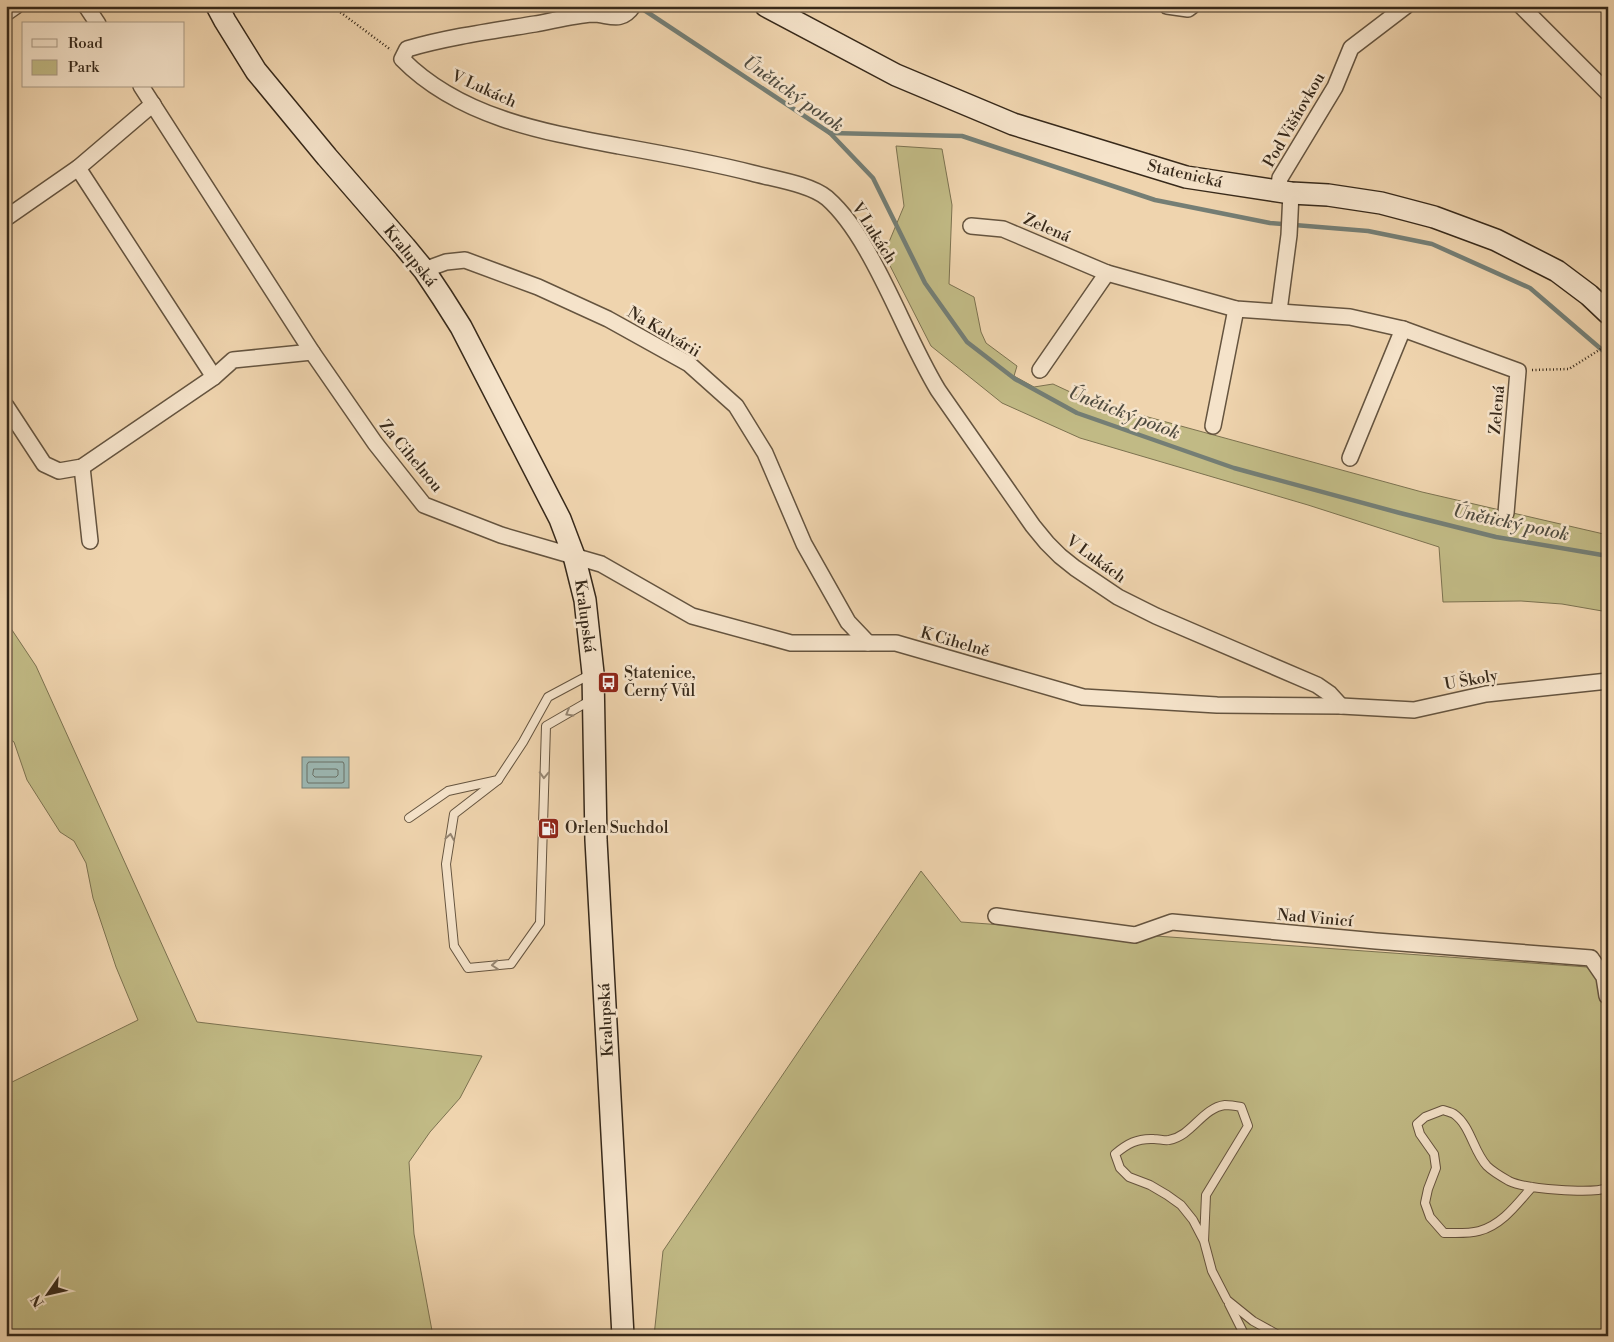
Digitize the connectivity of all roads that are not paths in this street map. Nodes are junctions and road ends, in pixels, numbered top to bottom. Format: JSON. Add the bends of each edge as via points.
{"nodes":[{"id":1,"x":16,"y":6,"type":"edge"},
{"id":2,"x":86,"y":6,"type":"edge"},
{"id":3,"x":218,"y":6,"type":"edge"},
{"id":4,"x":634,"y":6,"type":"edge"},
{"id":5,"x":766,"y":6,"type":"edge"},
{"id":6,"x":1167,"y":6,"type":"edge"},
{"id":7,"x":1192,"y":6,"type":"edge"},
{"id":8,"x":1406,"y":6,"type":"edge"},
{"id":9,"x":1521,"y":6,"type":"edge"},
{"id":10,"x":6,"y":13,"type":"edge"},
{"id":11,"x":97,"y":22,"type":"edge"},
{"id":12,"x":142,"y":88,"type":"edge"},
{"id":13,"x":1608,"y":94,"type":"edge"},
{"id":14,"x":153,"y":104,"type":"junction"},
{"id":15,"x":78,"y":168,"type":"junction"},
{"id":16,"x":1284,"y":192,"type":"junction"},
{"id":17,"x":6,"y":218,"type":"edge"},
{"id":18,"x":971,"y":226,"type":"dead end"},
{"id":19,"x":424,"y":270,"type":"junction"},
{"id":20,"x":1107,"y":273,"type":"junction"},
{"id":21,"x":1236,"y":309,"type":"junction"},
{"id":22,"x":1279,"y":311,"type":"junction"},
{"id":23,"x":1608,"y":313,"type":"edge"},
{"id":24,"x":1403,"y":329,"type":"junction"},
{"id":25,"x":312,"y":352,"type":"junction"},
{"id":26,"x":1040,"y":370,"type":"dead end"},
{"id":27,"x":214,"y":376,"type":"junction"},
{"id":28,"x":6,"y":406,"type":"edge"},
{"id":29,"x":1213,"y":426,"type":"dead end"},
{"id":30,"x":1350,"y":458,"type":"dead end"},
{"id":31,"x":82,"y":468,"type":"junction"},
{"id":32,"x":1506,"y":513,"type":"dead end"},
{"id":33,"x":90,"y":541,"type":"dead end"},
{"id":34,"x":574,"y":556,"type":"junction"},
{"id":35,"x":868,"y":643,"type":"junction"},
{"id":36,"x":593,"y":674,"type":"junction"},
{"id":37,"x":1608,"y":681,"type":"edge"},
{"id":38,"x":593,"y":699,"type":"junction"},
{"id":39,"x":1341,"y":706,"type":"junction"},
{"id":40,"x":498,"y":780,"type":"junction"},
{"id":41,"x":409,"y":818,"type":"dead end"},
{"id":42,"x":996,"y":916,"type":"dead end"},
{"id":43,"x":1608,"y":996,"type":"edge"},
{"id":44,"x":1532,"y":1187,"type":"junction"},
{"id":45,"x":1607,"y":1190,"type":"edge"},
{"id":46,"x":1204,"y":1241,"type":"junction"},
{"id":47,"x":1227,"y":1300,"type":"junction"},
{"id":48,"x":623,"y":1336,"type":"edge"},
{"id":49,"x":1245,"y":1336,"type":"edge"},
{"id":50,"x":1280,"y":1336,"type":"edge"}],
"edges":[{"from":1,"to":10,"type":"street"},
{"from":2,"to":11,"type":"street"},
{"from":3,"to":19,"type":"main road","name":"Kralupská","via":[[256,71]]},
{"from":4,"to":39,"type":"street","name":"V Lukách","via":[[618,17],[591,14],[416,46],[406,49],[402,59],[428,82],[500,118],[567,136],[734,169],[813,189],[825,197],[848,220],[873,261],[938,390],[1047,543],[1075,568],[1118,597],[1317,685]]},
{"from":5,"to":16,"type":"main road","name":"Statenická","via":[[896,75],[1013,124],[1186,177]]},
{"from":6,"to":7,"type":"street","via":[[1188,10]]},
{"from":8,"to":16,"type":"street","name":"Pod Višňovkou","via":[[1350,48],[1335,87],[1280,178]]},
{"from":9,"to":13,"type":"street"},
{"from":12,"to":14,"type":"street","name":"Za Cihelnou"},
{"from":14,"to":15,"type":"street"},
{"from":14,"to":25,"type":"street","name":"Za Cihelnou"},
{"from":15,"to":17,"type":"street"},
{"from":15,"to":27,"type":"street"},
{"from":16,"to":22,"type":"street","via":[[1290,218]]},
{"from":16,"to":23,"type":"main road","name":"Statenická","via":[[1381,203],[1434,217],[1496,240],[1557,271]]},
{"from":18,"to":20,"type":"street","name":"Zelená","via":[[1003,229]]},
{"from":19,"to":34,"type":"main road","name":"Kralupská","via":[[461,327],[560,519]]},
{"from":19,"to":35,"type":"street","name":"Na Kalvárii","via":[[446,262],[465,260],[538,287],[608,319],[689,364],[736,406],[765,453],[804,544],[848,622]]},
{"from":20,"to":21,"type":"street","name":"Zelená"},
{"from":20,"to":26,"type":"street"},
{"from":21,"to":22,"type":"street","name":"Zelená"},
{"from":21,"to":29,"type":"street"},
{"from":22,"to":24,"type":"street","name":"Zelená","via":[[1350,317]]},
{"from":24,"to":30,"type":"street"},
{"from":24,"to":32,"type":"street","name":"Zelená","via":[[1518,371]]},
{"from":25,"to":27,"type":"street","via":[[233,360]]},
{"from":25,"to":34,"type":"street","name":"Za Cihelnou","via":[[375,443],[424,505],[501,535]]},
{"from":27,"to":31,"type":"street"},
{"from":28,"to":31,"type":"street","via":[[44,464],[60,471]]},
{"from":31,"to":33,"type":"street"},
{"from":34,"to":35,"type":"street","name":"K Cihelně","via":[[602,564],[692,616],[791,643]]},
{"from":34,"to":36,"type":"main road","name":"Kralupská","via":[[585,600]]},
{"from":35,"to":39,"type":"street","name":"K Cihelně","via":[[896,644],[1083,697],[1217,705]]},
{"from":36,"to":38,"type":"main road","name":"Kralupská"},
{"from":36,"to":40,"type":"lane","via":[[548,697]]},
{"from":37,"to":39,"type":"street","name":"U Školy","via":[[1486,694],[1414,710]]},
{"from":38,"to":40,"type":"lane","one_way":true,"via":[[546,726],[540,923],[512,964],[468,968],[454,946],[446,864],[454,814]]},
{"from":38,"to":48,"type":"main road","name":"Kralupská","via":[[596,840]]},
{"from":40,"to":41,"type":"lane","via":[[448,791]]},
{"from":42,"to":43,"type":"street","name":"Nad Vinicí","via":[[1135,935],[1172,922],[1591,958],[1604,978]]},
{"from":44,"to":44,"type":"lane","via":[[1494,1225],[1478,1232],[1444,1233],[1430,1217],[1425,1204],[1436,1168],[1434,1154],[1417,1124],[1443,1110],[1453,1114],[1465,1127],[1487,1166],[1510,1182]]},
{"from":44,"to":45,"type":"lane"},
{"from":46,"to":46,"type":"lane","via":[[1206,1195],[1248,1126],[1241,1107],[1226,1105],[1216,1108],[1180,1136],[1169,1140],[1138,1140],[1115,1154],[1120,1168],[1129,1177],[1150,1185],[1182,1205]]},
{"from":46,"to":47,"type":"lane","via":[[1212,1271]]},
{"from":47,"to":49,"type":"lane"},
{"from":47,"to":50,"type":"lane","via":[[1253,1321]]}]}
